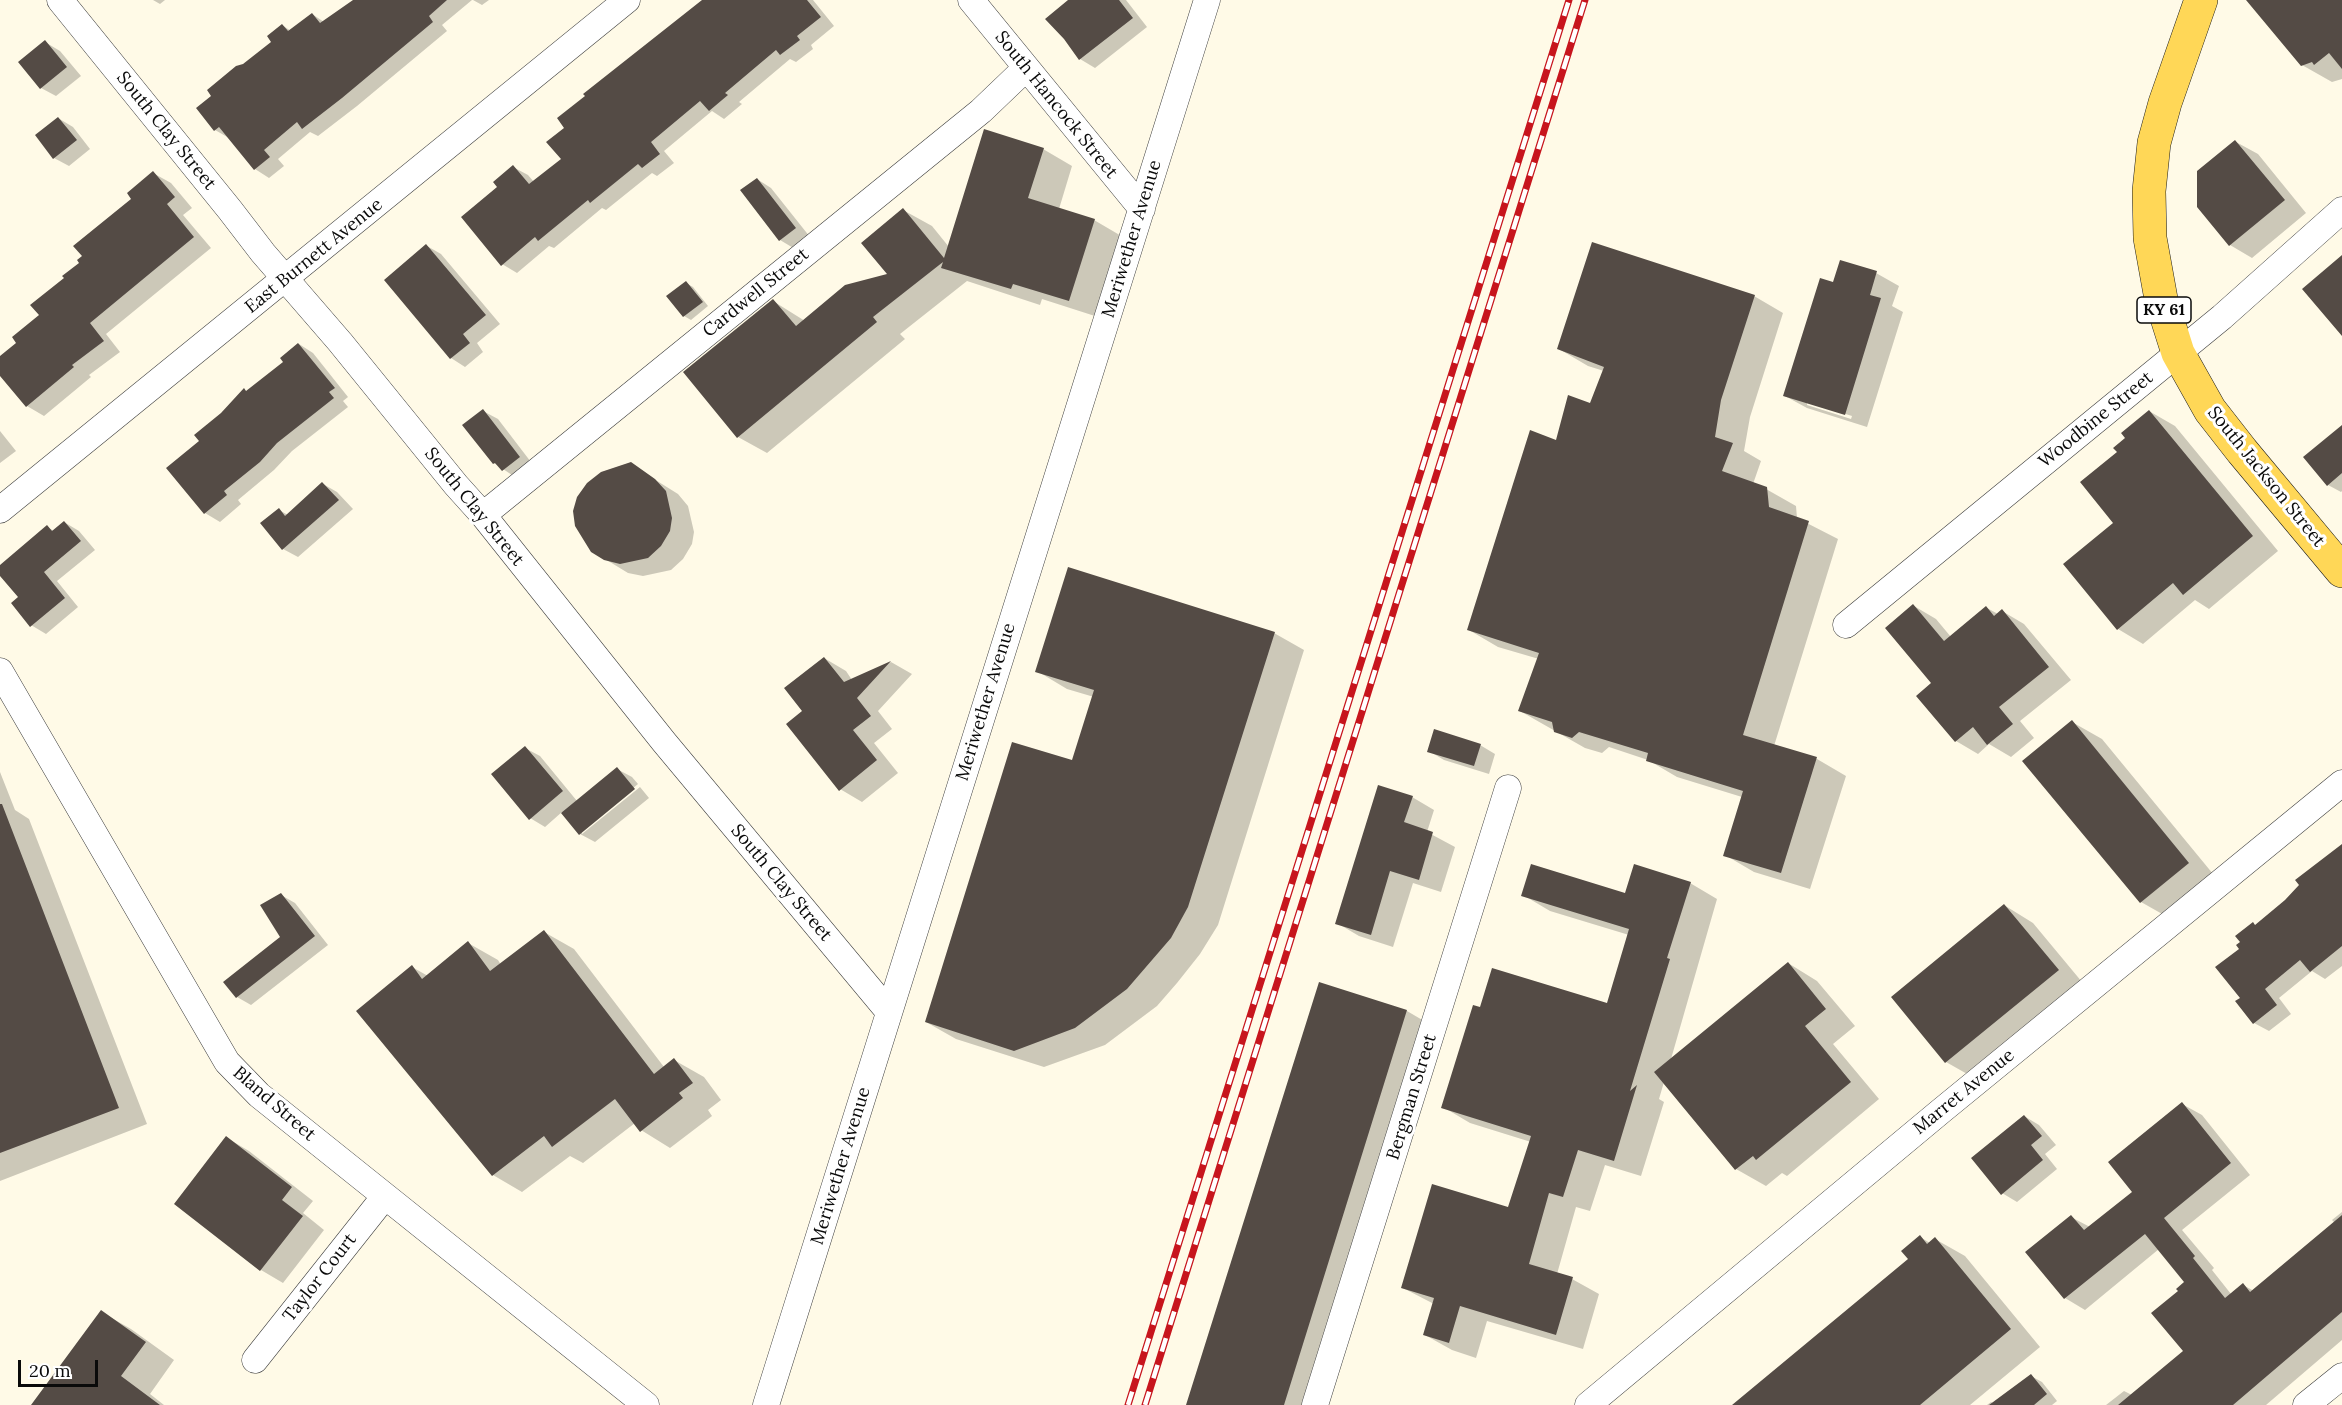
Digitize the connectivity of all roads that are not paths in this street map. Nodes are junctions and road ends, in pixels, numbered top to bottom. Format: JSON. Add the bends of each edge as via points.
{"nodes":[{"id":1,"x":60,"y":0,"type":"edge"},
{"id":2,"x":627,"y":0,"type":"edge"},
{"id":3,"x":971,"y":0,"type":"edge"},
{"id":4,"x":1207,"y":0,"type":"edge"},
{"id":5,"x":2201,"y":0,"type":"edge"},
{"id":6,"x":1026,"y":68,"type":"junction"},
{"id":7,"x":1142,"y":209,"type":"junction"},
{"id":8,"x":2342,"y":210,"type":"edge"},
{"id":9,"x":285,"y":280,"type":"junction"},
{"id":10,"x":2178,"y":353,"type":"junction"},
{"id":11,"x":0,"y":510,"type":"edge"},
{"id":12,"x":483,"y":515,"type":"junction"},
{"id":13,"x":2342,"y":571,"type":"edge"},
{"id":14,"x":1846,"y":625,"type":"dead end"},
{"id":15,"x":0,"y":671,"type":"edge"},
{"id":16,"x":2342,"y":783,"type":"edge"},
{"id":17,"x":1508,"y":788,"type":"dead end"},
{"id":18,"x":890,"y":1012,"type":"junction"},
{"id":19,"x":385,"y":1196,"type":"junction"},
{"id":20,"x":255,"y":1360,"type":"dead end"},
{"id":21,"x":2342,"y":1376,"type":"edge"},
{"id":22,"x":646,"y":1405,"type":"edge"},
{"id":23,"x":766,"y":1405,"type":"edge"},
{"id":24,"x":1315,"y":1405,"type":"edge"},
{"id":25,"x":1588,"y":1405,"type":"edge"},
{"id":26,"x":2306,"y":1405,"type":"edge"}],
"edges":[{"from":1,"to":9,"type":"street","name":"South Clay Street"},
{"from":2,"to":9,"type":"street","name":"East Burnett Avenue"},
{"from":3,"to":6,"type":"street","name":"South Hancock Street"},
{"from":4,"to":7,"type":"street","name":"Meriwether Avenue"},
{"from":5,"to":10,"type":"main road","name":"South Jackson Street","number":"KY 61","via":[[2154,143],[2149,192],[2150,238],[2158,287]]},
{"from":6,"to":7,"type":"street","name":"South Hancock Street"},
{"from":6,"to":12,"type":"street","name":"Cardwell Street","via":[[981,111]]},
{"from":7,"to":18,"type":"street","name":"Meriwether Avenue"},
{"from":8,"to":10,"type":"street","name":"Woodbine Street"},
{"from":9,"to":11,"type":"street","name":"East Burnett Avenue"},
{"from":9,"to":12,"type":"street","name":"South Clay Street"},
{"from":10,"to":13,"type":"main road","name":"South Jackson Street","number":"KY 61","via":[[2210,410]]},
{"from":10,"to":14,"type":"street","name":"Woodbine Street"},
{"from":12,"to":18,"type":"street","name":"South Clay Street"},
{"from":15,"to":19,"type":"street","name":"Bland Street","via":[[228,1062],[259,1095]]},
{"from":16,"to":25,"type":"street","name":"Marret Avenue"},
{"from":17,"to":24,"type":"street","name":"Bergman Street"},
{"from":18,"to":23,"type":"street","name":"Meriwether Avenue"},
{"from":19,"to":20,"type":"street","name":"Taylor Court"},
{"from":19,"to":22,"type":"street","name":"Bland Street"},
{"from":21,"to":26,"type":"street"}]}
